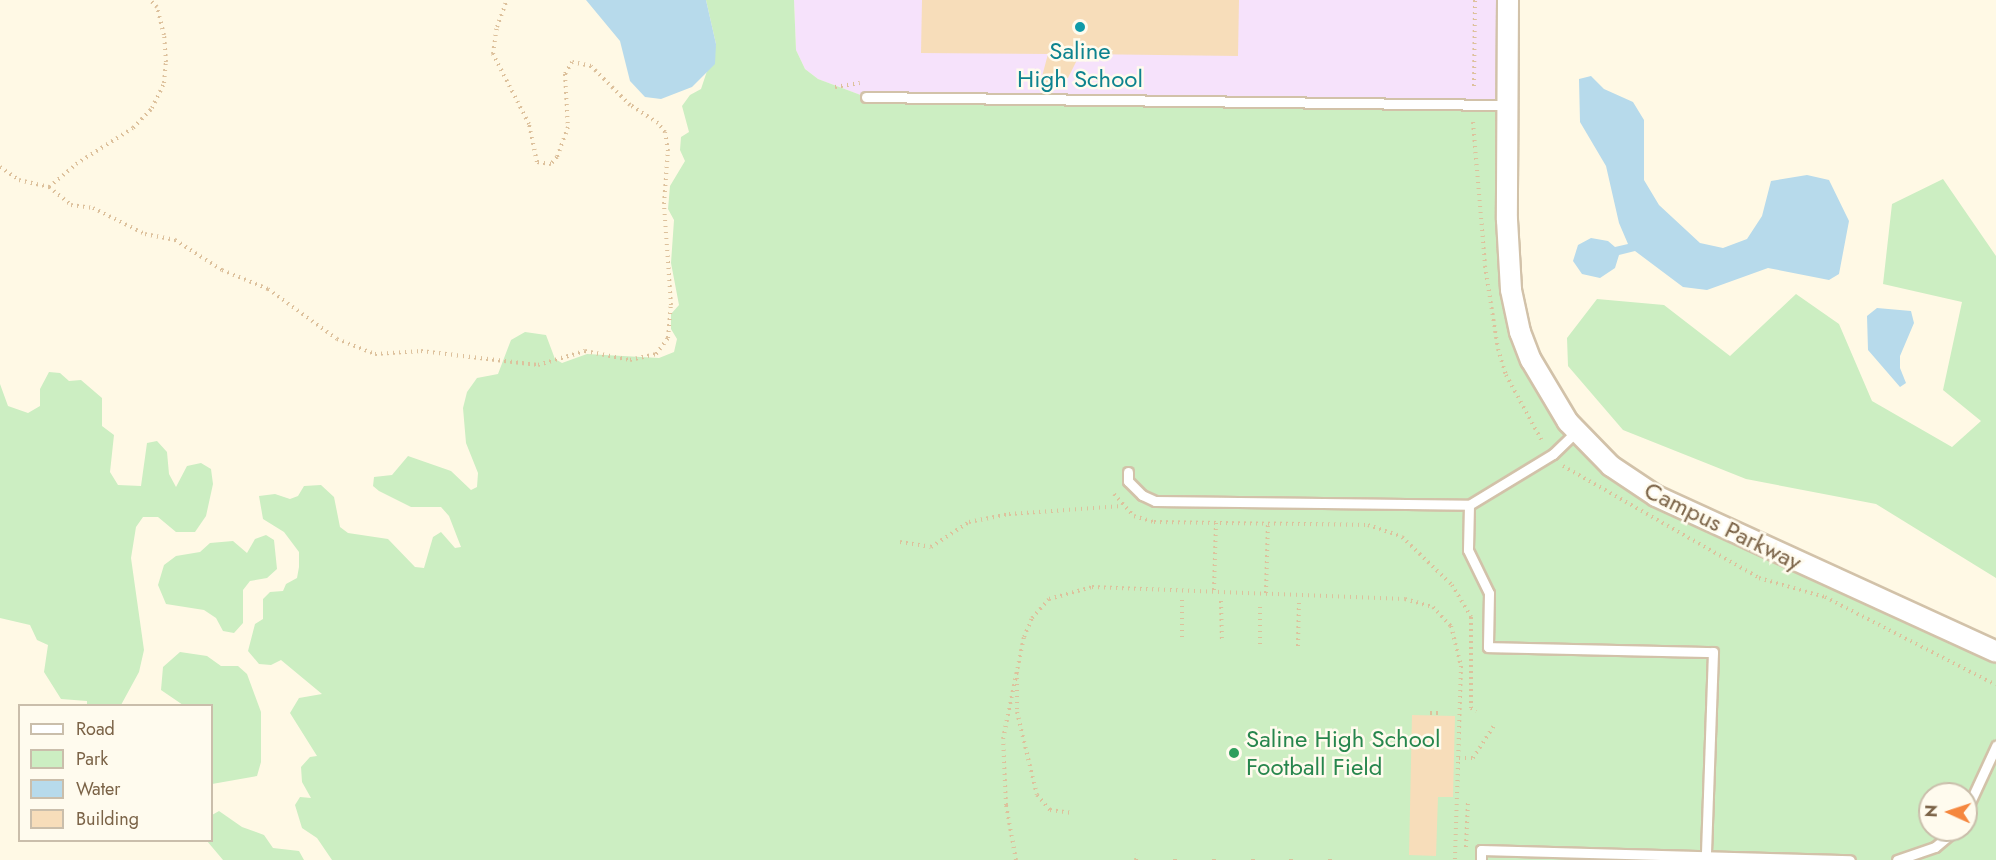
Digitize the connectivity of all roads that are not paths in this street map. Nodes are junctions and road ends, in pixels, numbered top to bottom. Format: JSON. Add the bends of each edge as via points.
{"nodes":[{"id":1,"x":1508,"y":0,"type":"edge"},
{"id":2,"x":866,"y":97,"type":"dead end"},
{"id":3,"x":1507,"y":105,"type":"junction"},
{"id":4,"x":1576,"y":432,"type":"junction"},
{"id":5,"x":1128,"y":472,"type":"dead end"},
{"id":6,"x":1469,"y":505,"type":"junction"},
{"id":7,"x":1996,"y":652,"type":"edge"},
{"id":8,"x":1996,"y":746,"type":"edge"},
{"id":9,"x":1978,"y":785,"type":"edge"},
{"id":10,"x":1941,"y":842,"type":"edge"},
{"id":11,"x":1706,"y":856,"type":"junction"},
{"id":12,"x":1734,"y":859,"type":"edge"},
{"id":13,"x":1481,"y":860,"type":"edge"},
{"id":14,"x":1850,"y":860,"type":"edge"},
{"id":15,"x":1898,"y":860,"type":"edge"}],
"edges":[{"from":1,"to":3,"type":"street","name":"Campus Parkway"},
{"from":2,"to":3,"type":"lane"},
{"from":3,"to":4,"type":"street","name":"Campus Parkway","via":[[1507,247],[1516,318],[1540,380]]},
{"from":4,"to":6,"type":"lane","via":[[1553,454]]},
{"from":4,"to":7,"type":"street","name":"Campus Parkway","via":[[1628,478],[1681,509]]},
{"from":5,"to":6,"type":"lane","via":[[1128,481],[1155,501]]},
{"from":6,"to":11,"type":"lane","via":[[1468,550],[1489,593],[1488,646],[1713,652]]},
{"from":8,"to":9,"type":"lane"},
{"from":10,"to":15,"type":"lane"},
{"from":11,"to":12,"type":"lane"},
{"from":11,"to":13,"type":"lane","via":[[1481,850]]},
{"from":12,"to":14,"type":"lane"}]}
